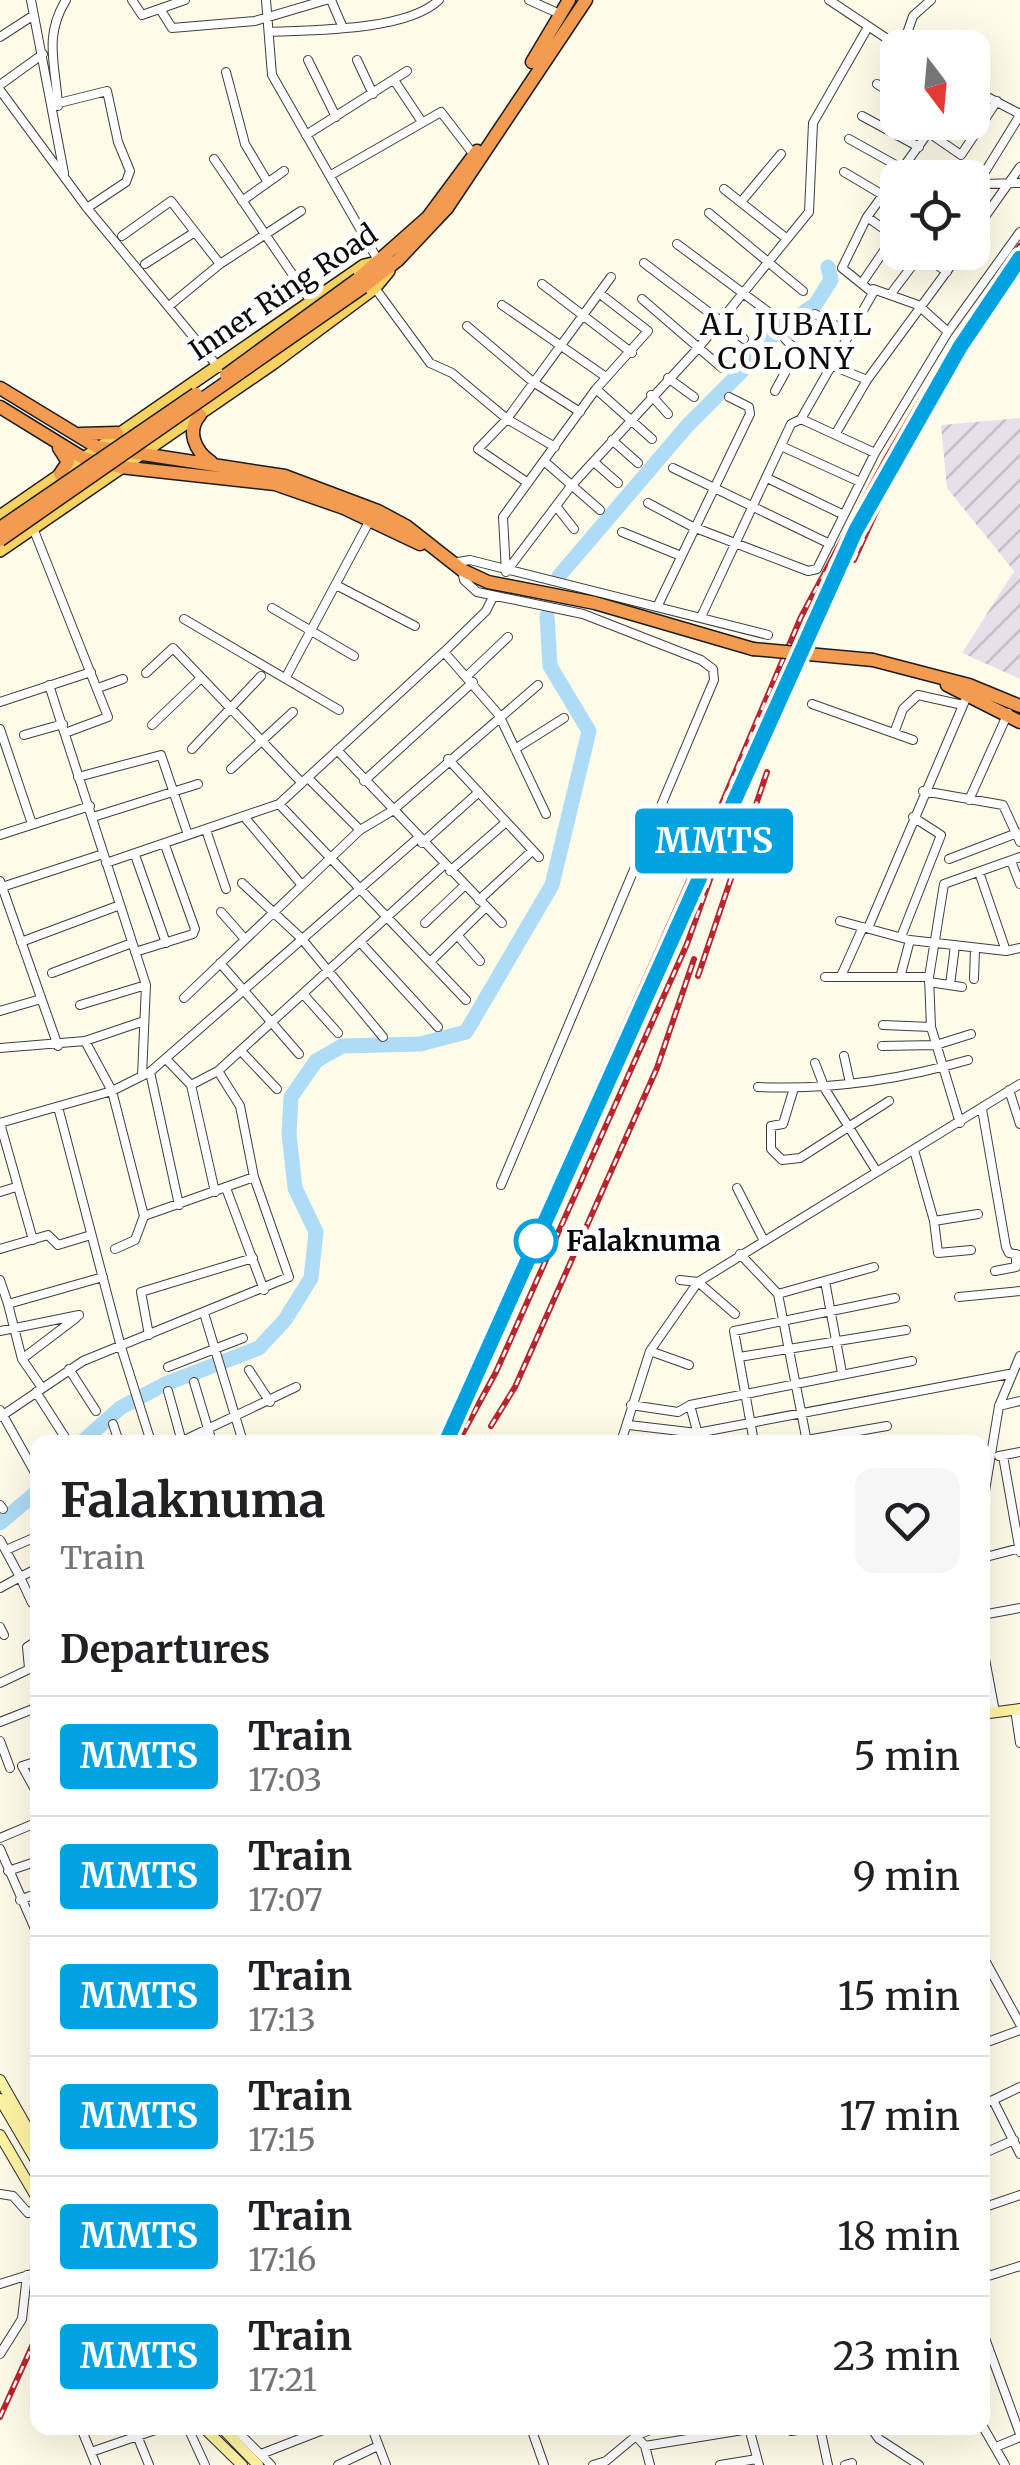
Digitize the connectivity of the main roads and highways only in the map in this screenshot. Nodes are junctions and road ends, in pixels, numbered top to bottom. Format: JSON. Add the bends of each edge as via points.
{"nodes":[{"id":1,"x":569,"y":0,"type":"edge"},
{"id":2,"x":586,"y":0,"type":"edge"},
{"id":3,"x":380,"y":262,"type":"junction"},
{"id":4,"x":365,"y":285,"type":"junction"},
{"id":5,"x":0,"y":388,"type":"edge"},
{"id":6,"x":0,"y":407,"type":"edge"},
{"id":7,"x":200,"y":415,"type":"junction"},
{"id":8,"x":68,"y":432,"type":"junction"},
{"id":9,"x":118,"y":433,"type":"junction"},
{"id":10,"x":47,"y":437,"type":"junction"},
{"id":11,"x":97,"y":448,"type":"junction"},
{"id":12,"x":83,"y":458,"type":"junction"},
{"id":13,"x":147,"y":462,"type":"junction"},
{"id":14,"x":211,"y":462,"type":"junction"},
{"id":15,"x":120,"y":468,"type":"junction"},
{"id":16,"x":60,"y":474,"type":"junction"},
{"id":17,"x":0,"y":516,"type":"edge"},
{"id":18,"x":0,"y":528,"type":"edge"},
{"id":19,"x":0,"y":540,"type":"edge"},
{"id":20,"x":427,"y":546,"type":"junction"},
{"id":21,"x":0,"y":551,"type":"edge"},
{"id":22,"x":938,"y":680,"type":"junction"},
{"id":23,"x":1014,"y":709,"type":"edge"},
{"id":24,"x":1020,"y":722,"type":"edge"},
{"id":25,"x":1018,"y":1709,"type":"edge"},
{"id":26,"x":990,"y":1713,"type":"edge"},
{"id":27,"x":0,"y":2080,"type":"edge"},
{"id":28,"x":0,"y":2099,"type":"edge"},
{"id":29,"x":0,"y":2124,"type":"edge"},
{"id":30,"x":30,"y":2133,"type":"edge"},
{"id":31,"x":0,"y":2135,"type":"edge"},
{"id":32,"x":30,"y":2150,"type":"edge"},
{"id":33,"x":30,"y":2175,"type":"edge"},
{"id":34,"x":30,"y":2189,"type":"edge"},
{"id":35,"x":211,"y":2435,"type":"edge"},
{"id":36,"x":230,"y":2435,"type":"edge"},
{"id":37,"x":259,"y":2459,"type":"edge"},
{"id":38,"x":242,"y":2465,"type":"edge"}],
"edges":[{"from":1,"to":3,"type":"highway","name":"Inner Ring Road","via":[[474,156],[428,217]]},
{"from":2,"to":4,"type":"highway","name":"Inner Ring Road","via":[[434,225]]},
{"from":3,"to":4,"type":"highway"},
{"from":3,"to":9,"type":"main road","name":"Inner Ring Road","via":[[364,265]]},
{"from":4,"to":7,"type":"main road","name":"Inner Ring Road"},
{"from":4,"to":18,"type":"highway","bridge":true},
{"from":4,"to":19,"type":"highway","bridge":true},
{"from":5,"to":8,"type":"highway"},
{"from":6,"to":10,"type":"highway"},
{"from":7,"to":13,"type":"main road","name":"Inner Ring Road"},
{"from":7,"to":14,"type":"highway","via":[[194,439]]},
{"from":8,"to":9,"type":"highway"},
{"from":8,"to":11,"type":"highway"},
{"from":9,"to":11,"type":"main road","name":"Inner Ring Road"},
{"from":10,"to":12,"type":"highway"},
{"from":10,"to":16,"type":"highway","via":[[68,458]]},
{"from":11,"to":12,"type":"main road","name":"Inner Ring Road"},
{"from":11,"to":13,"type":"highway"},
{"from":12,"to":15,"type":"highway"},
{"from":12,"to":16,"type":"main road"},
{"from":13,"to":14,"type":"highway"},
{"from":13,"to":15,"type":"highway"},
{"from":13,"to":15,"type":"main road","name":"Inner Ring Road"},
{"from":13,"to":20,"type":"highway","via":[[276,484]]},
{"from":14,"to":20,"type":"highway","via":[[259,469],[353,500],[406,526]]},
{"from":15,"to":21,"type":"main road"},
{"from":16,"to":17,"type":"main road"},
{"from":20,"to":22,"type":"highway","bridge":true,"via":[[488,582],[753,649],[873,660]]},
{"from":22,"to":23,"type":"highway","via":[[969,685]]},
{"from":22,"to":23,"type":"highway","via":[[965,701]]},
{"from":23,"to":24,"type":"highway"},
{"from":25,"to":26,"type":"main road"},
{"from":27,"to":30,"type":"main road"},
{"from":28,"to":32,"type":"main road"},
{"from":29,"to":33,"type":"main road"},
{"from":31,"to":34,"type":"main road"},
{"from":35,"to":38,"type":"main road"},
{"from":36,"to":37,"type":"main road"}]}
